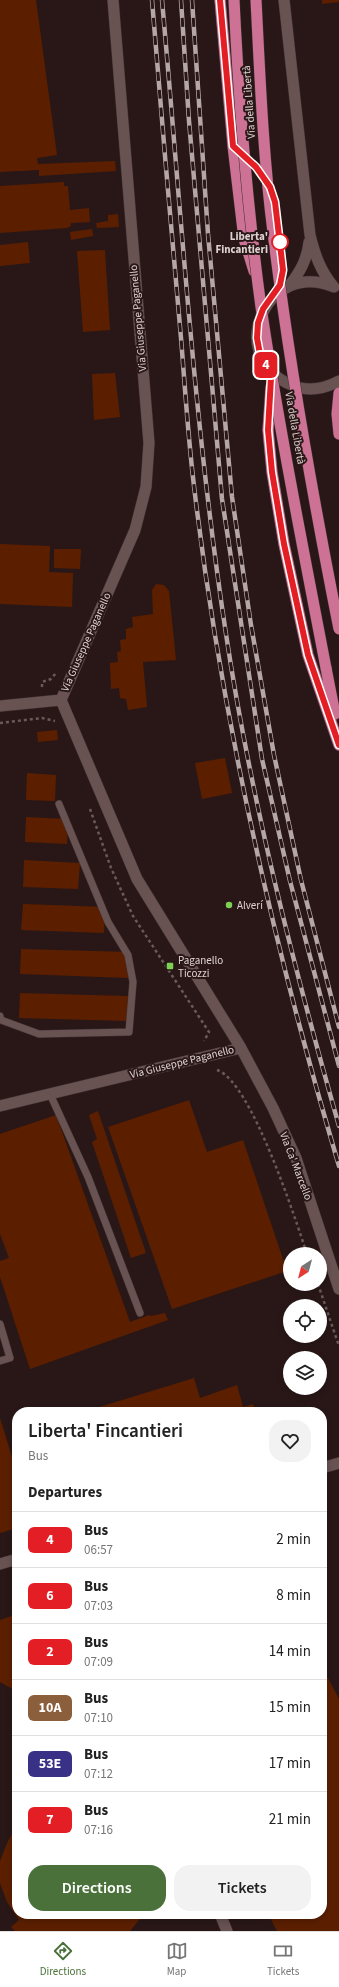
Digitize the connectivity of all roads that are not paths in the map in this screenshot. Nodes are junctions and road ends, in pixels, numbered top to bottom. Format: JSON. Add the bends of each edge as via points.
{"nodes":[{"id":1,"x":113,"y":0,"type":"edge"},
{"id":2,"x":220,"y":0,"type":"edge"},
{"id":3,"x":234,"y":0,"type":"edge"},
{"id":4,"x":256,"y":0,"type":"edge"},
{"id":5,"x":284,"y":0,"type":"edge"},
{"id":6,"x":233,"y":146,"type":"junction"},
{"id":7,"x":310,"y":235,"type":"junction"},
{"id":8,"x":289,"y":286,"type":"junction"},
{"id":9,"x":336,"y":288,"type":"edge"},
{"id":10,"x":272,"y":297,"type":"junction"},
{"id":11,"x":263,"y":309,"type":"junction"},
{"id":12,"x":267,"y":367,"type":"junction"},
{"id":13,"x":339,"y":381,"type":"edge"},
{"id":14,"x":339,"y":393,"type":"edge"},
{"id":15,"x":339,"y":434,"type":"edge"},
{"id":16,"x":339,"y":629,"type":"edge"},
{"id":17,"x":61,"y":700,"type":"junction"},
{"id":18,"x":0,"y":706,"type":"edge"},
{"id":19,"x":339,"y":738,"type":"edge"},
{"id":20,"x":339,"y":745,"type":"edge"},
{"id":21,"x":59,"y":804,"type":"dead end"},
{"id":22,"x":0,"y":1016,"type":"edge"},
{"id":23,"x":241,"y":1048,"type":"junction"},
{"id":24,"x":50,"y":1094,"type":"junction"},
{"id":25,"x":0,"y":1106,"type":"edge"},
{"id":26,"x":339,"y":1289,"type":"edge"},
{"id":27,"x":140,"y":1313,"type":"dead end"},
{"id":28,"x":0,"y":1324,"type":"edge"},
{"id":29,"x":0,"y":1361,"type":"edge"},
{"id":30,"x":339,"y":1463,"type":"edge"},
{"id":31,"x":327,"y":1467,"type":"edge"},
{"id":32,"x":12,"y":1560,"type":"edge"},
{"id":33,"x":0,"y":1564,"type":"edge"},
{"id":34,"x":222,"y":1919,"type":"edge"},
{"id":35,"x":227,"y":1931,"type":"edge"}],
"edges":[{"from":1,"to":17,"type":"street","name":"Via Giuseppe Paganello","via":[[149,442],[146,487],[135,530]]},
{"from":2,"to":6,"type":"highway"},
{"from":3,"to":19,"type":"highway","name":"Via della Libertà","bridge":true,"via":[[244,153],[261,306]]},
{"from":4,"to":16,"type":"highway","name":"Via della Libertà","bridge":true,"via":[[264,137],[273,232],[301,419]]},
{"from":5,"to":7,"type":"street"},
{"from":6,"to":10,"type":"lane","via":[[256,167],[270,187],[275,202],[283,270],[280,285]]},
{"from":6,"to":11,"type":"highway","via":[[244,239],[257,279]]},
{"from":7,"to":8,"type":"street","via":[[307,256]]},
{"from":7,"to":9,"type":"street","via":[[322,273]]},
{"from":8,"to":9,"type":"street","via":[[311,281]]},
{"from":8,"to":10,"type":"street"},
{"from":10,"to":11,"type":"street"},
{"from":11,"to":12,"type":"street","via":[[258,323],[257,338],[260,354]]},
{"from":12,"to":13,"type":"street","via":[[279,379],[294,387],[311,390],[327,387]]},
{"from":12,"to":20,"type":"highway","via":[[271,378],[268,430],[272,472],[284,544],[308,655]]},
{"from":14,"to":15,"type":"highway"},
{"from":17,"to":18,"type":"street"},
{"from":17,"to":23,"type":"street","name":"Via Giuseppe Paganello","via":[[137,879]]},
{"from":21,"to":22,"type":"lane","via":[[108,922],[128,955],[133,982],[129,1032],[39,1034],[1,1020]]},
{"from":23,"to":24,"type":"street","name":"Via Giuseppe Paganello"},
{"from":23,"to":26,"type":"street","name":"Via Ca' Marcello","via":[[296,1158]]},
{"from":24,"to":25,"type":"street","name":"Via Giuseppe Paganello"},
{"from":24,"to":27,"type":"lane","via":[[88,1176]]},
{"from":28,"to":29,"type":"lane","via":[[10,1358]]},
{"from":30,"to":31,"type":"street"},
{"from":32,"to":33,"type":"street"},
{"from":34,"to":35,"type":"street"}]}
